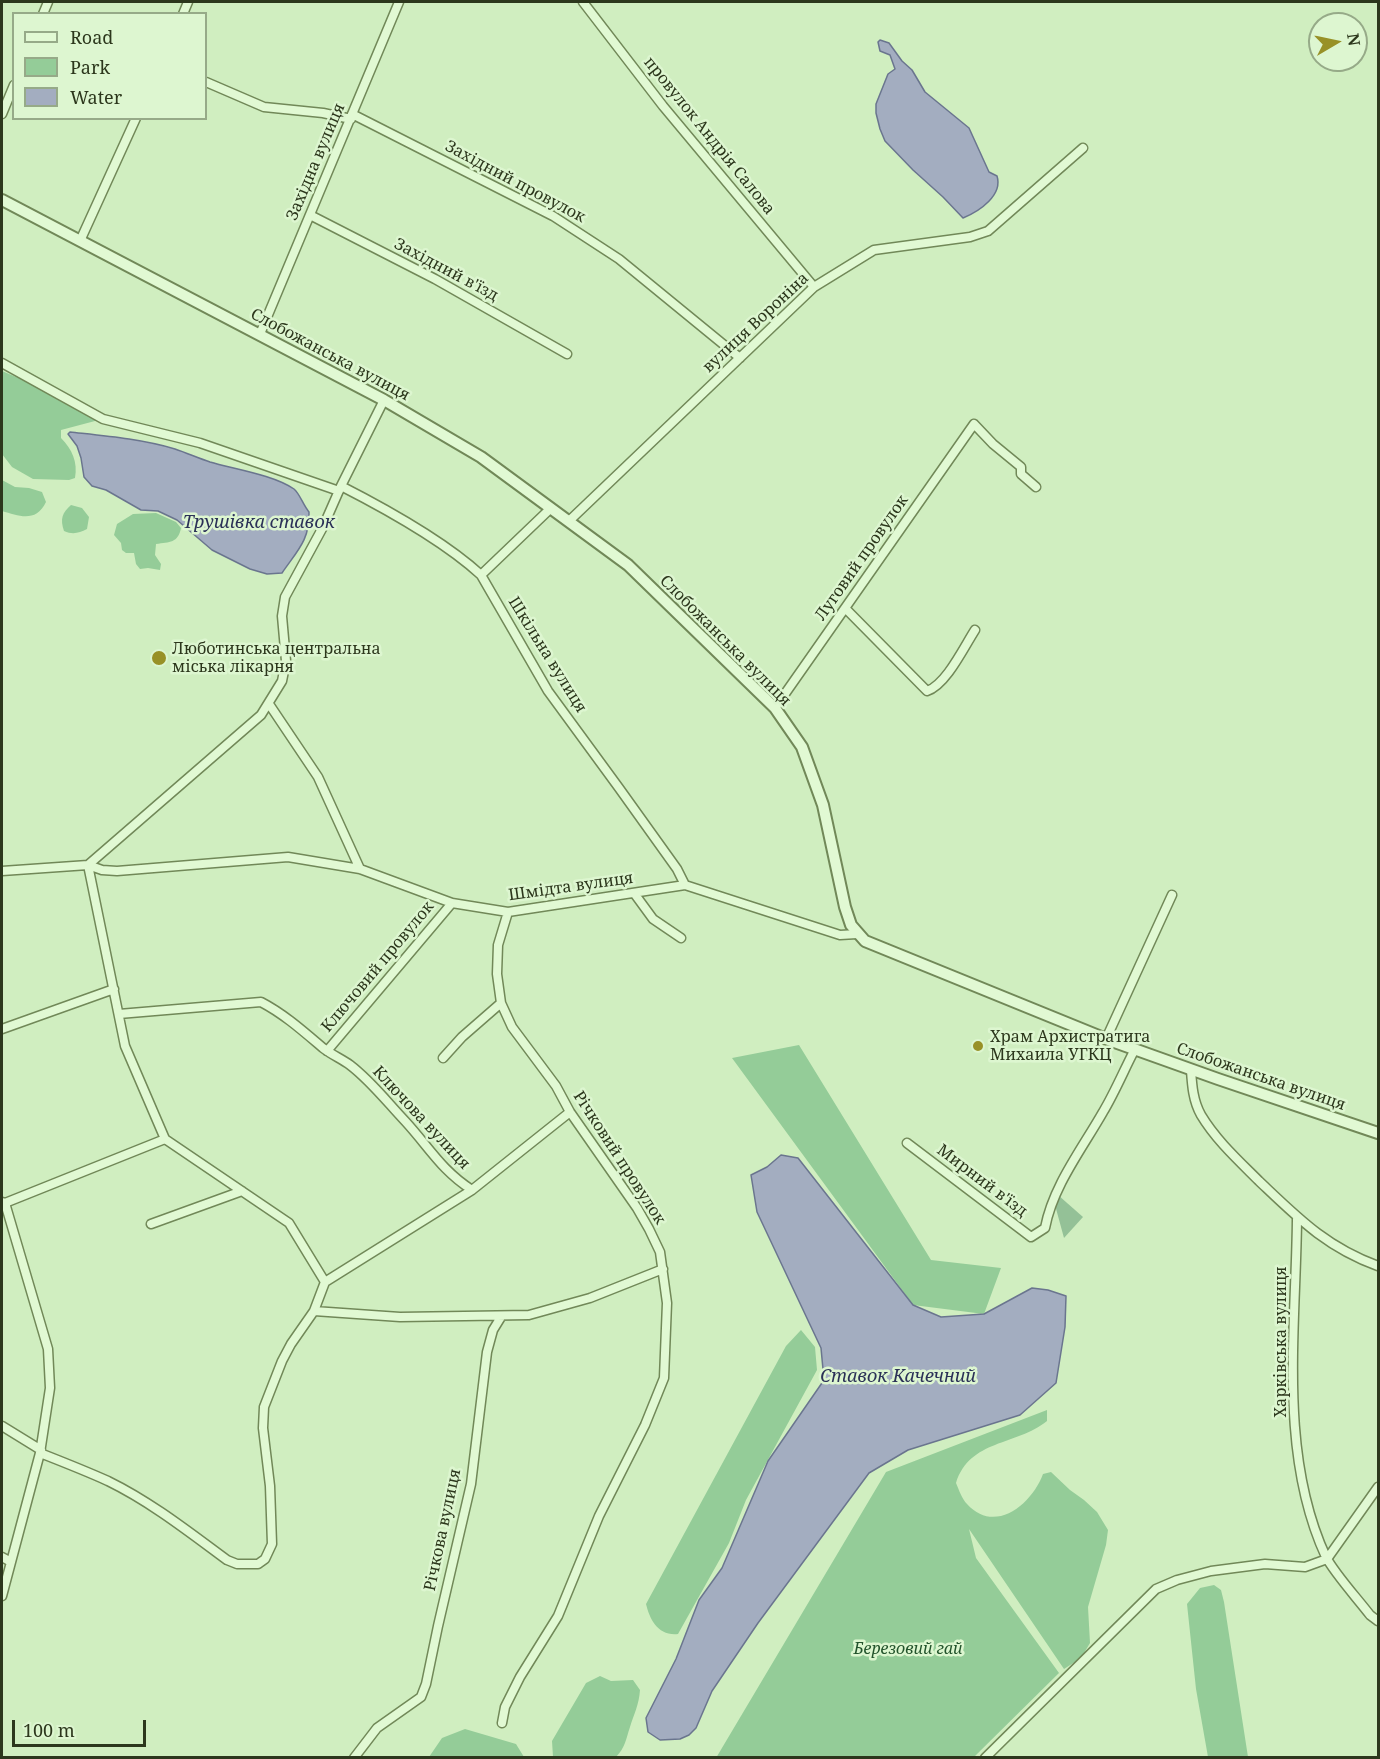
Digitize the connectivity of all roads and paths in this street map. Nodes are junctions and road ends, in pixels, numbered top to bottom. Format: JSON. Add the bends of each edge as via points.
{"nodes":[{"id":1,"x":399,"y":2,"type":"edge"},
{"id":2,"x":583,"y":2,"type":"edge"},
{"id":3,"x":207,"y":82,"type":"edge"},
{"id":4,"x":12,"y":90,"type":"edge"},
{"id":5,"x":2,"y":114,"type":"edge"},
{"id":6,"x":351,"y":117,"type":"junction"},
{"id":7,"x":135,"y":120,"type":"edge"},
{"id":8,"x":1083,"y":148,"type":"dead end"},
{"id":9,"x":2,"y":200,"type":"edge"},
{"id":10,"x":310,"y":215,"type":"junction"},
{"id":11,"x":80,"y":241,"type":"junction"},
{"id":12,"x":814,"y":287,"type":"junction"},
{"id":13,"x":260,"y":334,"type":"junction"},
{"id":14,"x":567,"y":354,"type":"dead end"},
{"id":15,"x":740,"y":358,"type":"junction"},
{"id":16,"x":2,"y":363,"type":"edge"},
{"id":17,"x":384,"y":400,"type":"junction"},
{"id":18,"x":1036,"y":487,"type":"dead end"},
{"id":19,"x":340,"y":488,"type":"junction"},
{"id":20,"x":550,"y":508,"type":"junction"},
{"id":21,"x":569,"y":521,"type":"junction"},
{"id":22,"x":481,"y":575,"type":"junction"},
{"id":23,"x":845,"y":608,"type":"junction"},
{"id":24,"x":975,"y":630,"type":"dead end"},
{"id":25,"x":269,"y":704,"type":"junction"},
{"id":26,"x":775,"y":708,"type":"junction"},
{"id":27,"x":88,"y":865,"type":"junction"},
{"id":28,"x":360,"y":869,"type":"junction"},
{"id":29,"x":2,"y":871,"type":"edge"},
{"id":30,"x":685,"y":885,"type":"junction"},
{"id":31,"x":634,"y":893,"type":"junction"},
{"id":32,"x":1172,"y":895,"type":"dead end"},
{"id":33,"x":452,"y":903,"type":"junction"},
{"id":34,"x":508,"y":912,"type":"junction"},
{"id":35,"x":857,"y":934,"type":"junction"},
{"id":36,"x":681,"y":938,"type":"dead end"},
{"id":37,"x":114,"y":989,"type":"junction"},
{"id":38,"x":501,"y":1003,"type":"junction"},
{"id":39,"x":119,"y":1014,"type":"junction"},
{"id":40,"x":2,"y":1029,"type":"edge"},
{"id":41,"x":1106,"y":1039,"type":"junction"},
{"id":42,"x":1134,"y":1050,"type":"junction"},
{"id":43,"x":327,"y":1051,"type":"junction"},
{"id":44,"x":443,"y":1058,"type":"dead end"},
{"id":45,"x":1191,"y":1070,"type":"junction"},
{"id":46,"x":570,"y":1112,"type":"junction"},
{"id":47,"x":1378,"y":1133,"type":"edge"},
{"id":48,"x":165,"y":1139,"type":"junction"},
{"id":49,"x":907,"y":1143,"type":"dead end"},
{"id":50,"x":472,"y":1190,"type":"junction"},
{"id":51,"x":242,"y":1191,"type":"junction"},
{"id":52,"x":3,"y":1202,"type":"edge"},
{"id":53,"x":1297,"y":1219,"type":"junction"},
{"id":54,"x":151,"y":1224,"type":"dead end"},
{"id":55,"x":1378,"y":1266,"type":"edge"},
{"id":56,"x":663,"y":1269,"type":"junction"},
{"id":57,"x":326,"y":1282,"type":"junction"},
{"id":58,"x":314,"y":1311,"type":"junction"},
{"id":59,"x":501,"y":1317,"type":"junction"},
{"id":60,"x":2,"y":1426,"type":"edge"},
{"id":61,"x":40,"y":1452,"type":"junction"},
{"id":62,"x":1378,"y":1487,"type":"edge"},
{"id":63,"x":2,"y":1557,"type":"edge"},
{"id":64,"x":1327,"y":1559,"type":"junction"},
{"id":65,"x":11,"y":1562,"type":"junction"},
{"id":66,"x":2,"y":1596,"type":"edge"},
{"id":67,"x":1378,"y":1621,"type":"edge"},
{"id":68,"x":502,"y":1724,"type":"dead end"},
{"id":69,"x":354,"y":1758,"type":"edge"},
{"id":70,"x":985,"y":1758,"type":"edge"}],
"edges":[{"from":1,"to":6,"type":"street","name":"Західна вулиця"},
{"from":2,"to":12,"type":"street","name":"провулок Андрія Салова","via":[[663,106]]},
{"from":3,"to":6,"type":"street","name":"Західний провулок","via":[[264,107]]},
{"from":4,"to":5,"type":"street"},
{"from":6,"to":10,"type":"street","name":"Західна вулиця"},
{"from":6,"to":15,"type":"street","name":"Західний провулок","via":[[553,216],[619,259]]},
{"from":7,"to":11,"type":"street"},
{"from":8,"to":12,"type":"street","name":"вулиця Вороніна","via":[[988,231],[874,250]]},
{"from":9,"to":11,"type":"street","name":"Слобожанська вулиця"},
{"from":10,"to":13,"type":"street","name":"Західна вулиця"},
{"from":10,"to":14,"type":"street","name":"Західний в'їзд","via":[[435,279]]},
{"from":11,"to":13,"type":"street","name":"Слобожанська вулиця"},
{"from":12,"to":15,"type":"street","name":"вулиця Вороніна"},
{"from":13,"to":17,"type":"street","name":"Слобожанська вулиця"},
{"from":15,"to":21,"type":"street","name":"вулиця Вороніна"},
{"from":16,"to":19,"type":"street","name":"Шкільна вулиця","via":[[103,419],[200,443]]},
{"from":17,"to":19,"type":"street"},
{"from":17,"to":20,"type":"street","name":"Слобожанська вулиця","via":[[481,457]]},
{"from":18,"to":23,"type":"street","name":"Луговий провулок","via":[[1021,474],[1021,467],[974,424]]},
{"from":19,"to":22,"type":"street","name":"Шкільна вулиця","via":[[395,515]]},
{"from":19,"to":25,"type":"street","via":[[285,597],[282,616],[286,661],[282,681]]},
{"from":20,"to":21,"type":"street","name":"Слобожанська вулиця"},
{"from":20,"to":22,"type":"street"},
{"from":21,"to":26,"type":"street","name":"Слобожанська вулиця","via":[[628,566]]},
{"from":22,"to":30,"type":"street","name":"Шкільна вулиця","via":[[548,691]]},
{"from":23,"to":24,"type":"street","via":[[927,691],[942,681]]},
{"from":23,"to":26,"type":"street","name":"Луговий провулок"},
{"from":25,"to":27,"type":"street"},
{"from":25,"to":28,"type":"street","via":[[318,777]]},
{"from":26,"to":35,"type":"street","name":"Слобожанська вулиця","via":[[810,766],[823,805],[845,907]]},
{"from":27,"to":28,"type":"street","name":"Шмідта вулиця","via":[[117,871],[288,857]]},
{"from":27,"to":29,"type":"street","name":"Шмідта вулиця"},
{"from":27,"to":37,"type":"street"},
{"from":28,"to":33,"type":"street","name":"Шмідта вулиця"},
{"from":30,"to":31,"type":"street","name":"Шмідта вулиця"},
{"from":30,"to":35,"type":"street","name":"Шмідта вулиця","via":[[840,935]]},
{"from":31,"to":34,"type":"street","name":"Шмідта вулиця"},
{"from":31,"to":36,"type":"street","via":[[653,919]]},
{"from":32,"to":41,"type":"street"},
{"from":33,"to":34,"type":"street","name":"Шмідта вулиця"},
{"from":33,"to":43,"type":"street","name":"Ключовий провулок"},
{"from":34,"to":38,"type":"street","name":"Річковий провулок","via":[[498,945]]},
{"from":35,"to":41,"type":"street","name":"Слобожанська вулиця","via":[[874,946]]},
{"from":37,"to":39,"type":"street"},
{"from":37,"to":40,"type":"street"},
{"from":38,"to":44,"type":"street"},
{"from":38,"to":46,"type":"street","name":"Річковий провулок","via":[[512,1027],[556,1086]]},
{"from":39,"to":43,"type":"street","name":"Ключова вулиця","via":[[261,1002],[278,1010]]},
{"from":39,"to":48,"type":"street","via":[[125,1046]]},
{"from":41,"to":42,"type":"street","name":"Слобожанська вулиця"},
{"from":42,"to":45,"type":"street","name":"Слобожанська вулиця"},
{"from":42,"to":49,"type":"street","name":"Мирний в'їзд","via":[[1058,1190],[1045,1228],[1031,1237]]},
{"from":43,"to":50,"type":"street","name":"Ключова вулиця","via":[[366,1079],[440,1164]]},
{"from":45,"to":47,"type":"street","name":"Слобожанська вулиця"},
{"from":45,"to":53,"type":"street","via":[[1192,1091],[1200,1113],[1224,1147]]},
{"from":46,"to":50,"type":"street"},
{"from":46,"to":56,"type":"street","name":"Річковий провулок","via":[[637,1208],[660,1252]]},
{"from":48,"to":51,"type":"street"},
{"from":48,"to":52,"type":"street"},
{"from":50,"to":57,"type":"street"},
{"from":51,"to":54,"type":"street"},
{"from":51,"to":57,"type":"street","via":[[289,1223]]},
{"from":52,"to":61,"type":"street","via":[[48,1349],[50,1388]]},
{"from":53,"to":55,"type":"street","via":[[1347,1253]]},
{"from":53,"to":64,"type":"street","name":"Харківська вулиця","via":[[1293,1394],[1300,1470],[1310,1514]]},
{"from":56,"to":59,"type":"street","via":[[545,1312]]},
{"from":56,"to":68,"type":"street","name":"Річковий провулок","via":[[667,1303],[664,1378],[599,1515],[558,1616],[520,1677],[505,1707]]},
{"from":57,"to":58,"type":"street"},
{"from":58,"to":59,"type":"street","via":[[400,1317]]},
{"from":58,"to":61,"type":"street","via":[[282,1361],[264,1407],[273,1544],[258,1564],[227,1560],[128,1492]]},
{"from":59,"to":69,"type":"street","name":"Річкова вулиця","via":[[492,1330],[487,1352],[471,1484],[426,1684],[420,1697],[377,1728]]},
{"from":60,"to":61,"type":"street"},
{"from":61,"to":65,"type":"street"},
{"from":62,"to":64,"type":"street"},
{"from":63,"to":65,"type":"street"},
{"from":64,"to":67,"type":"street","name":"Харківська вулиця"},
{"from":64,"to":70,"type":"street","via":[[1305,1567],[1265,1564],[1211,1571],[1156,1589]]},
{"from":65,"to":66,"type":"street"}]}
